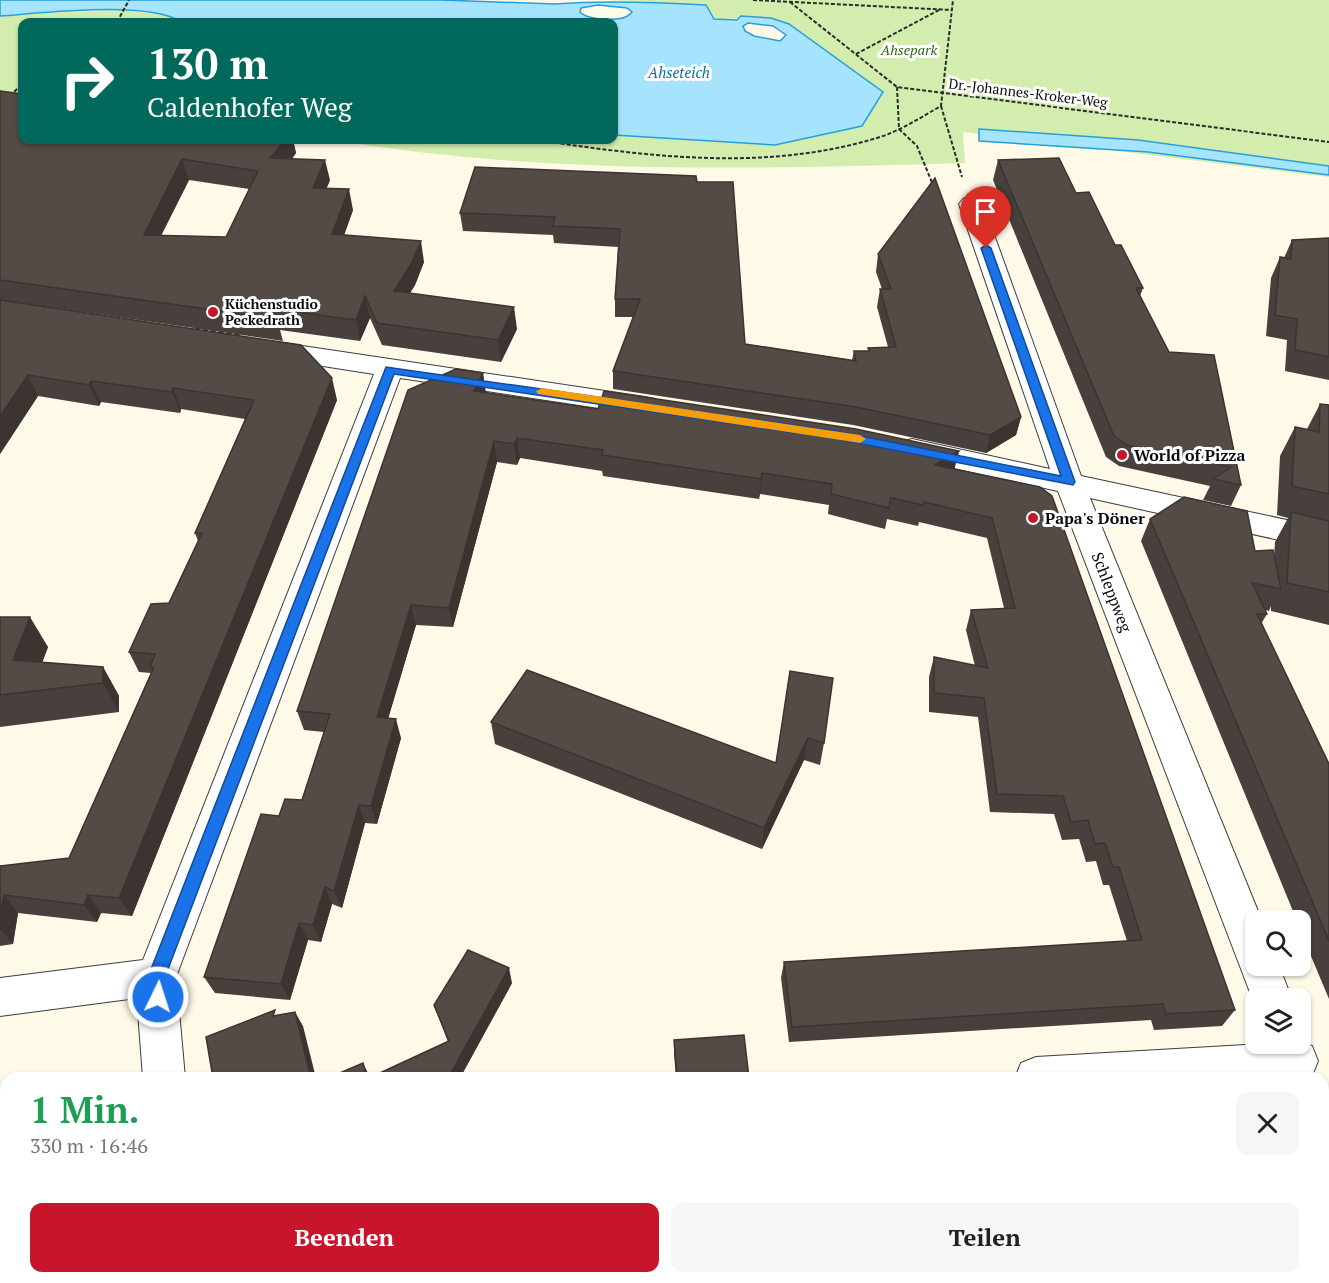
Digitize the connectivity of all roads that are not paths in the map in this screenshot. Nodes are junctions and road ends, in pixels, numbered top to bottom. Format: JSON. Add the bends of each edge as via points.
{"nodes":[{"id":1,"x":971,"y":204,"type":"road end"},
{"id":2,"x":241,"y":346,"type":"edge"},
{"id":3,"x":390,"y":369,"type":"junction"},
{"id":4,"x":670,"y":410,"type":"edge"},
{"id":5,"x":884,"y":443,"type":"edge"},
{"id":6,"x":1069,"y":482,"type":"junction"},
{"id":7,"x":1329,"y":540,"type":"edge"},
{"id":8,"x":1245,"y":928,"type":"edge"},
{"id":9,"x":156,"y":977,"type":"junction"},
{"id":10,"x":0,"y":997,"type":"edge"},
{"id":11,"x":1297,"y":1061,"type":"edge"},
{"id":12,"x":164,"y":1072,"type":"edge"},
{"id":13,"x":1128,"y":1072,"type":"edge"}],
"edges":[{"from":1,"to":6,"type":"street","name":"Schleppweg"},
{"from":2,"to":3,"type":"street"},
{"from":3,"to":4,"type":"street"},
{"from":3,"to":9,"type":"street"},
{"from":5,"to":6,"type":"street"},
{"from":6,"to":7,"type":"street"},
{"from":6,"to":8,"type":"street","name":"Schleppweg"},
{"from":9,"to":10,"type":"street"},
{"from":9,"to":12,"type":"street"},
{"from":11,"to":13,"type":"street"}]}
